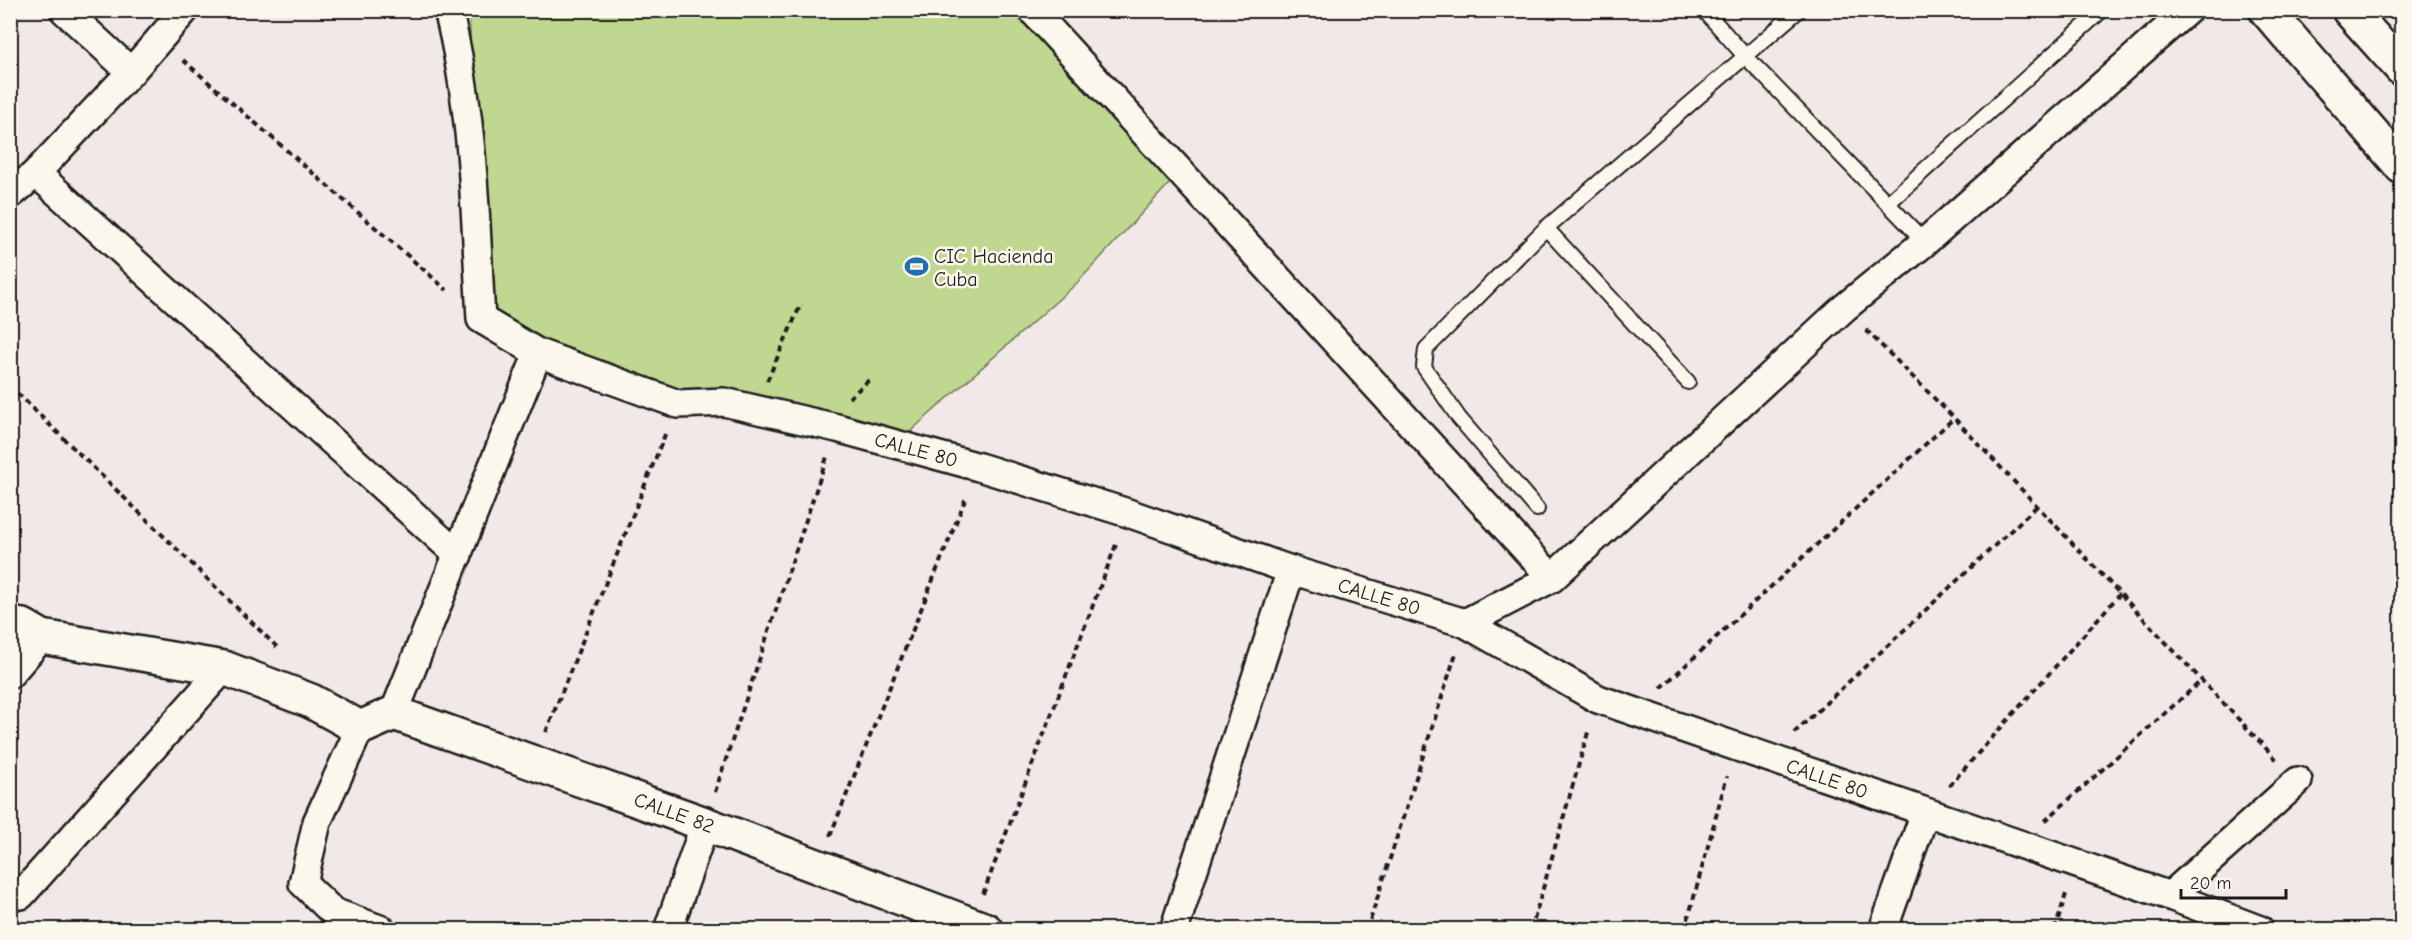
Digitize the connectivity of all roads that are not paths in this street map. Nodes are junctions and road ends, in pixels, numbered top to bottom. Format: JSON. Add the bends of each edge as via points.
{"nodes":[{"id":1,"x":64,"y":10,"type":"edge"},
{"id":2,"x":185,"y":10,"type":"edge"},
{"id":3,"x":448,"y":10,"type":"edge"},
{"id":4,"x":1032,"y":10,"type":"edge"},
{"id":5,"x":1704,"y":10,"type":"edge"},
{"id":6,"x":1799,"y":10,"type":"edge"},
{"id":7,"x":2102,"y":10,"type":"edge"},
{"id":8,"x":2188,"y":10,"type":"edge"},
{"id":9,"x":2266,"y":10,"type":"edge"},
{"id":10,"x":2349,"y":10,"type":"edge"},
{"id":11,"x":1745,"y":56,"type":"junction"},
{"id":12,"x":2402,"y":69,"type":"edge"},
{"id":13,"x":131,"y":72,"type":"junction"},
{"id":14,"x":2402,"y":167,"type":"edge"},
{"id":15,"x":20,"y":182,"type":"edge"},
{"id":16,"x":1888,"y":203,"type":"junction"},
{"id":17,"x":1546,"y":228,"type":"junction"},
{"id":18,"x":1925,"y":242,"type":"junction"},
{"id":19,"x":538,"y":353,"type":"junction"},
{"id":20,"x":1688,"y":382,"type":"dead end"},
{"id":21,"x":1538,"y":509,"type":"dead end"},
{"id":22,"x":459,"y":555,"type":"junction"},
{"id":23,"x":1291,"y":570,"type":"junction"},
{"id":24,"x":1551,"y":578,"type":"junction"},
{"id":25,"x":1465,"y":623,"type":"junction"},
{"id":26,"x":10,"y":624,"type":"edge"},
{"id":27,"x":42,"y":637,"type":"junction"},
{"id":28,"x":224,"y":668,"type":"junction"},
{"id":29,"x":10,"y":674,"type":"edge"},
{"id":30,"x":394,"y":713,"type":"junction"},
{"id":31,"x":360,"y":728,"type":"junction"},
{"id":32,"x":2298,"y":781,"type":"road end"},
{"id":33,"x":1925,"y":813,"type":"junction"},
{"id":34,"x":705,"y":824,"type":"junction"},
{"id":35,"x":21,"y":895,"type":"dead end"},
{"id":36,"x":2170,"y":896,"type":"junction"},
{"id":37,"x":979,"y":927,"type":"edge"},
{"id":38,"x":382,"y":930,"type":"edge"},
{"id":39,"x":668,"y":930,"type":"edge"},
{"id":40,"x":1174,"y":930,"type":"edge"},
{"id":41,"x":1883,"y":930,"type":"edge"},
{"id":42,"x":2260,"y":930,"type":"edge"}],
"edges":[{"from":1,"to":13,"type":"street"},
{"from":2,"to":13,"type":"street"},
{"from":3,"to":19,"type":"street","name":"CALLE 80","via":[[460,57],[470,126],[481,320]]},
{"from":4,"to":24,"type":"street"},
{"from":5,"to":11,"type":"lane"},
{"from":6,"to":11,"type":"lane"},
{"from":7,"to":16,"type":"lane"},
{"from":8,"to":18,"type":"street"},
{"from":9,"to":14,"type":"street"},
{"from":10,"to":12,"type":"street"},
{"from":11,"to":16,"type":"lane"},
{"from":11,"to":17,"type":"lane"},
{"from":13,"to":15,"type":"street"},
{"from":15,"to":22,"type":"street"},
{"from":16,"to":18,"type":"lane"},
{"from":17,"to":20,"type":"lane"},
{"from":17,"to":21,"type":"lane","via":[[1425,349],[1424,367],[1459,418]]},
{"from":18,"to":24,"type":"street","via":[[1844,308]]},
{"from":19,"to":22,"type":"street"},
{"from":19,"to":23,"type":"street","name":"CALLE 80","via":[[678,404],[724,402],[979,467],[1128,513]]},
{"from":22,"to":30,"type":"street"},
{"from":23,"to":25,"type":"street","name":"CALLE 80"},
{"from":23,"to":40,"type":"street"},
{"from":24,"to":25,"type":"street"},
{"from":25,"to":33,"type":"street","name":"CALLE 80","via":[[1598,699]]},
{"from":26,"to":27,"type":"street","via":[[23,626]]},
{"from":27,"to":28,"type":"street"},
{"from":27,"to":29,"type":"street"},
{"from":28,"to":31,"type":"street","via":[[311,701]]},
{"from":28,"to":35,"type":"street"},
{"from":30,"to":31,"type":"street"},
{"from":30,"to":34,"type":"street","name":"CALLE 82"},
{"from":31,"to":38,"type":"street","via":[[317,822],[303,883],[333,912]]},
{"from":32,"to":36,"type":"street"},
{"from":33,"to":36,"type":"street","name":"CALLE 80"},
{"from":33,"to":41,"type":"street"},
{"from":34,"to":37,"type":"street","name":"CALLE 82"},
{"from":34,"to":39,"type":"street"},
{"from":36,"to":42,"type":"street","name":"CALLE 80"}]}
